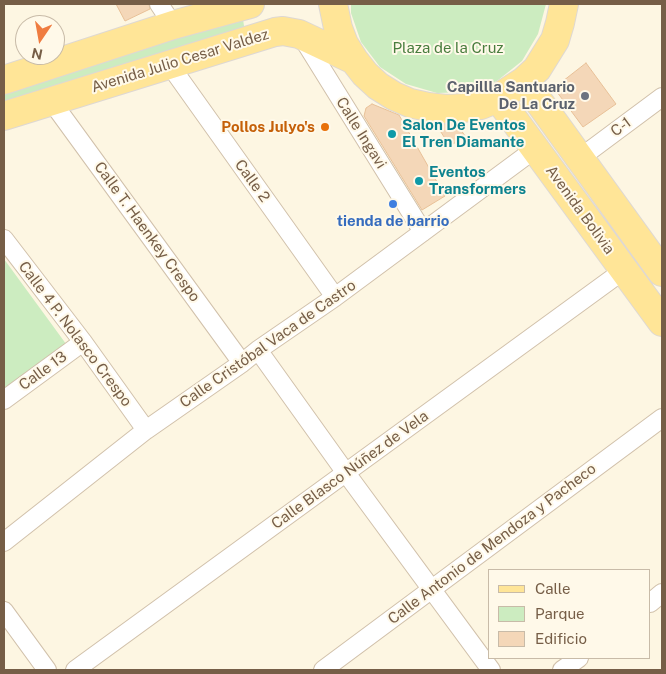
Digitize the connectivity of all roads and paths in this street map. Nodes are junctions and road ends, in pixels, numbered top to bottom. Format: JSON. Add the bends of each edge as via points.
{"nodes":[{"id":1,"x":250,"y":4,"type":"edge"},
{"id":2,"x":334,"y":4,"type":"edge"},
{"id":3,"x":564,"y":4,"type":"edge"},
{"id":4,"x":166,"y":14,"type":"edge"},
{"id":5,"x":299,"y":34,"type":"junction"},
{"id":6,"x":354,"y":60,"type":"junction"},
{"id":7,"x":169,"y":64,"type":"junction"},
{"id":8,"x":5,"y":78,"type":"edge"},
{"id":9,"x":524,"y":81,"type":"junction"},
{"id":10,"x":662,"y":97,"type":"edge"},
{"id":11,"x":498,"y":98,"type":"junction"},
{"id":12,"x":52,"y":102,"type":"junction"},
{"id":13,"x":4,"y":116,"type":"edge"},
{"id":14,"x":535,"y":149,"type":"junction"},
{"id":15,"x":580,"y":158,"type":"junction"},
{"id":16,"x":424,"y":232,"type":"junction"},
{"id":17,"x":4,"y":239,"type":"edge"},
{"id":18,"x":624,"y":270,"type":"junction"},
{"id":19,"x":662,"y":272,"type":"edge"},
{"id":20,"x":335,"y":297,"type":"junction"},
{"id":21,"x":662,"y":322,"type":"edge"},
{"id":22,"x":83,"y":342,"type":"junction"},
{"id":23,"x":258,"y":350,"type":"junction"},
{"id":24,"x":242,"y":363,"type":"junction"},
{"id":25,"x":4,"y":400,"type":"edge"},
{"id":26,"x":662,"y":418,"type":"edge"},
{"id":27,"x":146,"y":430,"type":"junction"},
{"id":28,"x":346,"y":473,"type":"junction"},
{"id":29,"x":4,"y":542,"type":"edge"},
{"id":30,"x":432,"y":590,"type":"junction"},
{"id":31,"x":662,"y":593,"type":"edge"},
{"id":32,"x":651,"y":602,"type":"edge"},
{"id":33,"x":4,"y":610,"type":"edge"},
{"id":34,"x":577,"y":659,"type":"edge"},
{"id":35,"x":48,"y":670,"type":"edge"},
{"id":36,"x":75,"y":670,"type":"edge"},
{"id":37,"x":322,"y":670,"type":"edge"},
{"id":38,"x":491,"y":670,"type":"edge"},
{"id":39,"x":562,"y":670,"type":"edge"}],
"edges":[{"from":1,"to":4,"type":"main road"},
{"from":2,"to":6,"type":"main road","via":[[338,28]]},
{"from":3,"to":9,"type":"main road","via":[[555,40],[537,69]]},
{"from":4,"to":8,"type":"main road"},
{"from":5,"to":6,"type":"main road","name":"Avenida Julio Cesar Valdez"},
{"from":5,"to":7,"type":"main road","name":"Avenida Julio Cesar Valdez","via":[[275,32]]},
{"from":5,"to":16,"type":"street","name":"Calle Ingavi"},
{"from":6,"to":11,"type":"main road","via":[[386,91],[428,108],[464,108]]},
{"from":7,"to":12,"type":"main road","name":"Avenida Julio Cesar Valdez"},
{"from":7,"to":20,"type":"street","name":"Calle 2"},
{"from":9,"to":11,"type":"main road"},
{"from":9,"to":15,"type":"main road","name":"Avenida Bolivia"},
{"from":10,"to":15,"type":"street","name":"C-1"},
{"from":11,"to":14,"type":"main road","name":"Avenida Bolivia"},
{"from":12,"to":13,"type":"main road","name":"Avenida Julio Cesar Valdez"},
{"from":12,"to":24,"type":"street","name":"Calle T. Haenkey Crespo"},
{"from":14,"to":16,"type":"street","name":"Calle Cristóbal Vaca de Castro"},
{"from":14,"to":18,"type":"main road","name":"Avenida Bolivia"},
{"from":15,"to":19,"type":"main road","name":"Avenida Bolivia"},
{"from":16,"to":20,"type":"street","name":"Calle Cristóbal Vaca de Castro"},
{"from":17,"to":22,"type":"street","name":"Calle 4 P. Nolasco Crespo"},
{"from":18,"to":21,"type":"main road","name":"Avenida Bolivia"},
{"from":18,"to":28,"type":"street","name":"Calle Blasco Núñez de Vela"},
{"from":20,"to":23,"type":"street","name":"Calle Cristóbal Vaca de Castro"},
{"from":22,"to":25,"type":"street","name":"Calle 13"},
{"from":22,"to":27,"type":"street","name":"Calle 4 P. Nolasco Crespo"},
{"from":23,"to":24,"type":"street","name":"Calle Cristóbal Vaca de Castro"},
{"from":23,"to":28,"type":"street"},
{"from":24,"to":27,"type":"street","name":"Calle Cristóbal Vaca de Castro"},
{"from":26,"to":30,"type":"street","name":"Calle Antonio de Mendoza y Pacheco"},
{"from":27,"to":29,"type":"street","name":"Calle Cristóbal Vaca de Castro"},
{"from":28,"to":30,"type":"street"},
{"from":28,"to":36,"type":"street","name":"Calle Blasco Núñez de Vela"},
{"from":30,"to":37,"type":"street","name":"Calle Antonio de Mendoza y Pacheco"},
{"from":30,"to":38,"type":"street"},
{"from":31,"to":32,"type":"street"},
{"from":33,"to":35,"type":"street"},
{"from":34,"to":39,"type":"street"}]}
